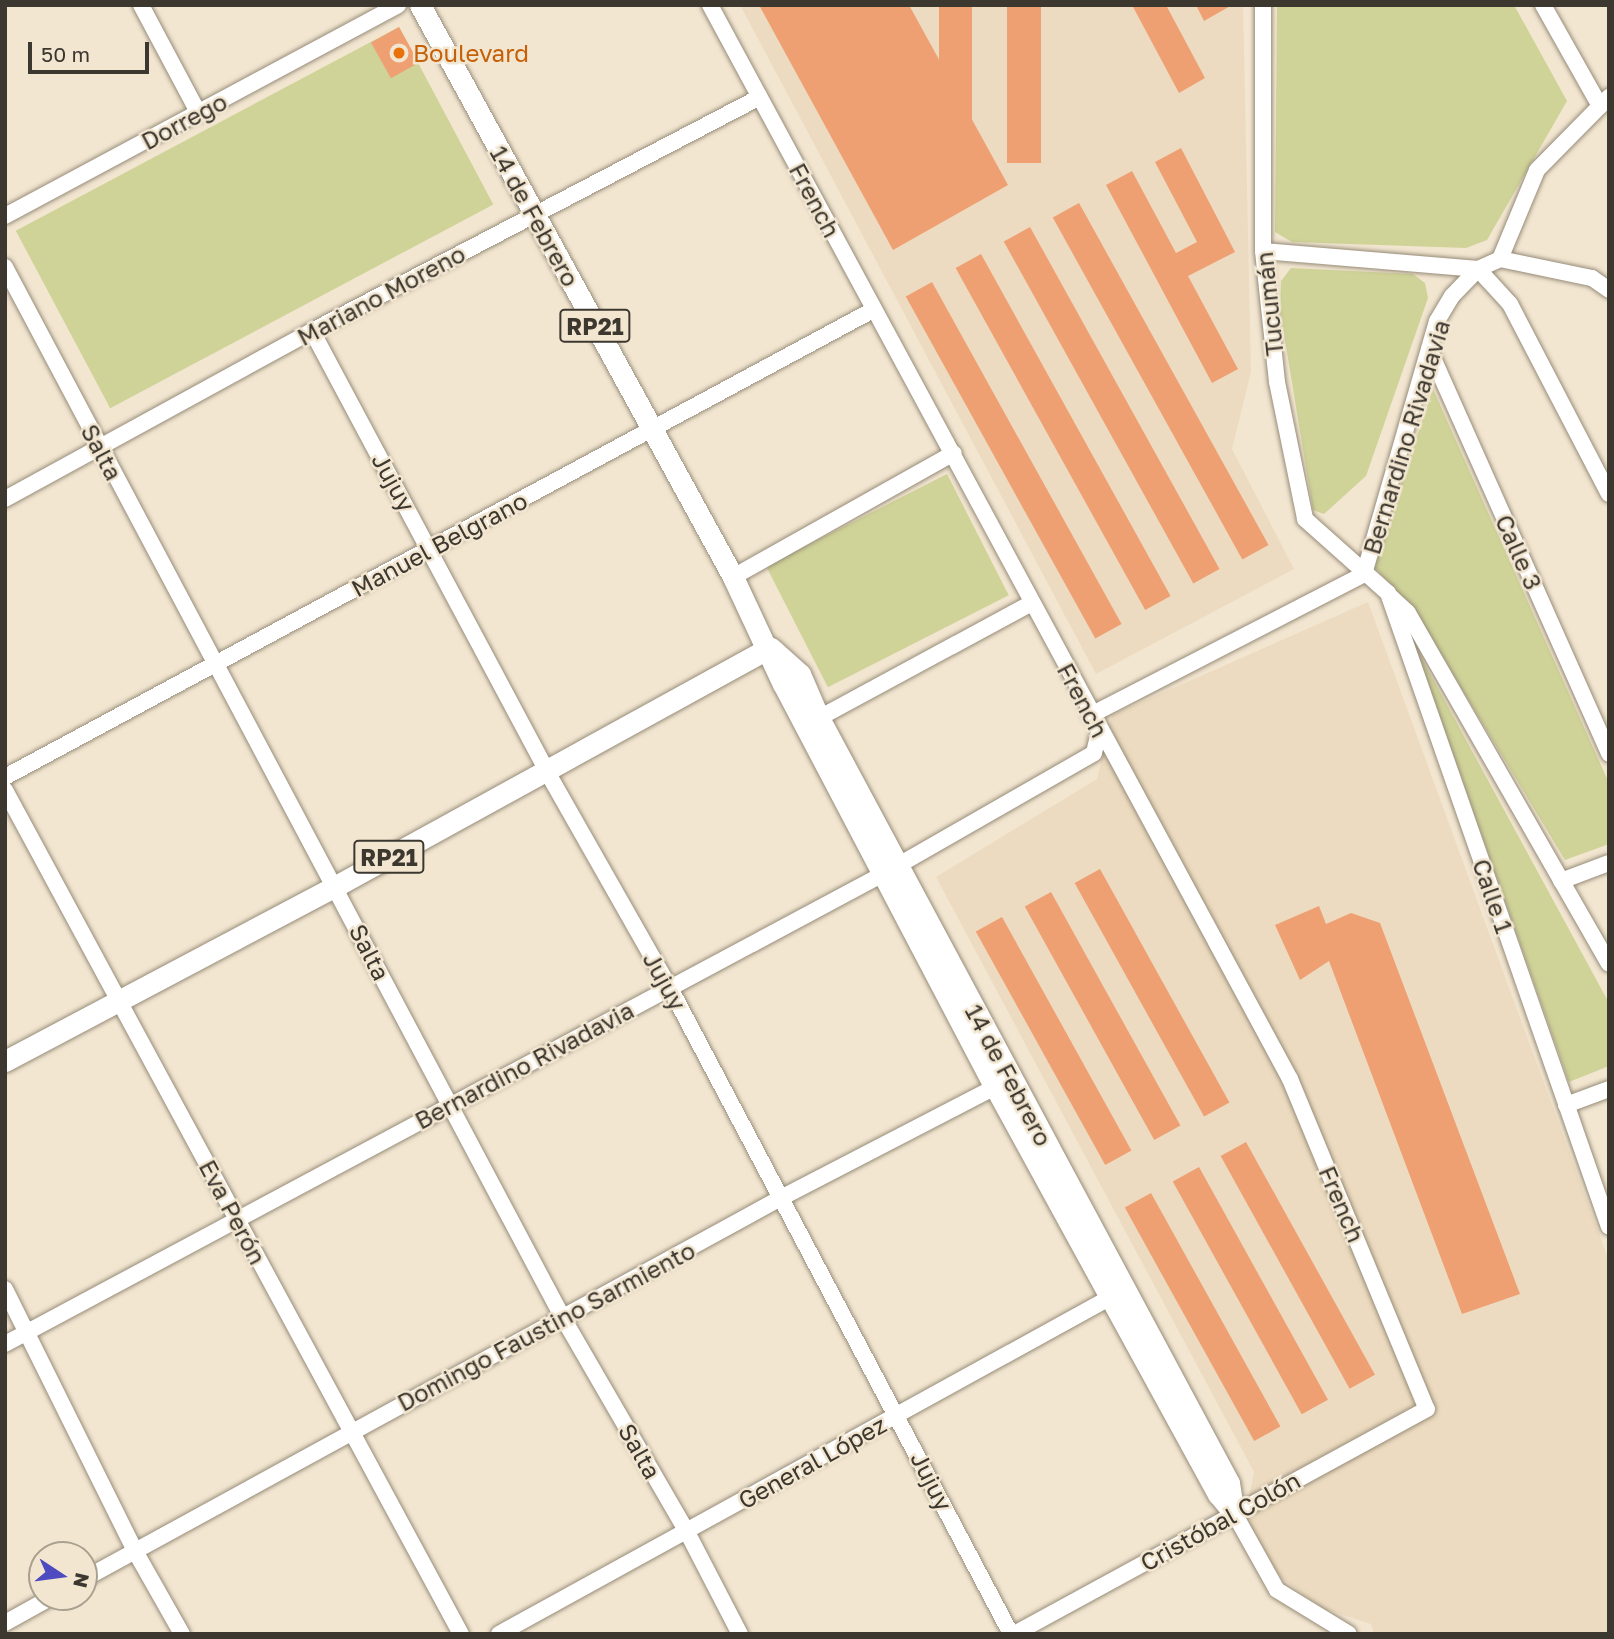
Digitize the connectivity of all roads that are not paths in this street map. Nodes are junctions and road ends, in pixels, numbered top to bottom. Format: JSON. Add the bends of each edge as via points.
{"nodes":[{"id":1,"x":141,"y":5,"type":"edge"},
{"id":2,"x":398,"y":5,"type":"edge"},
{"id":3,"x":420,"y":5,"type":"edge"},
{"id":4,"x":709,"y":5,"type":"edge"},
{"id":5,"x":1263,"y":5,"type":"edge"},
{"id":6,"x":1543,"y":5,"type":"edge"},
{"id":7,"x":760,"y":97,"type":"junction"},
{"id":8,"x":1604,"y":102,"type":"edge"},
{"id":9,"x":199,"y":114,"type":"junction"},
{"id":10,"x":5,"y":216,"type":"edge"},
{"id":11,"x":534,"y":216,"type":"junction"},
{"id":12,"x":1263,"y":251,"type":"junction"},
{"id":13,"x":1500,"y":259,"type":"junction"},
{"id":14,"x":5,"y":267,"type":"edge"},
{"id":15,"x":1478,"y":269,"type":"junction"},
{"id":16,"x":1609,"y":274,"type":"edge"},
{"id":17,"x":1592,"y":278,"type":"junction"},
{"id":18,"x":1609,"y":290,"type":"edge"},
{"id":19,"x":873,"y":310,"type":"junction"},
{"id":20,"x":312,"y":331,"type":"junction"},
{"id":21,"x":1429,"y":349,"type":"junction"},
{"id":22,"x":653,"y":431,"type":"junction"},
{"id":23,"x":99,"y":447,"type":"junction"},
{"id":24,"x":954,"y":453,"type":"junction"},
{"id":25,"x":1609,"y":494,"type":"edge"},
{"id":26,"x":5,"y":499,"type":"edge"},
{"id":27,"x":431,"y":548,"type":"junction"},
{"id":28,"x":1364,"y":574,"type":"junction"},
{"id":29,"x":733,"y":577,"type":"junction"},
{"id":30,"x":1388,"y":593,"type":"junction"},
{"id":31,"x":1030,"y":604,"type":"junction"},
{"id":32,"x":770,"y":647,"type":"junction"},
{"id":33,"x":214,"y":665,"type":"junction"},
{"id":34,"x":1091,"y":715,"type":"junction"},
{"id":35,"x":819,"y":718,"type":"junction"},
{"id":36,"x":1099,"y":731,"type":"junction"},
{"id":37,"x":1609,"y":754,"type":"edge"},
{"id":38,"x":546,"y":771,"type":"junction"},
{"id":39,"x":5,"y":777,"type":"edge"},
{"id":40,"x":5,"y":790,"type":"edge"},
{"id":41,"x":1609,"y":863,"type":"edge"},
{"id":42,"x":890,"y":869,"type":"junction"},
{"id":43,"x":1561,"y":881,"type":"junction"},
{"id":44,"x":336,"y":886,"type":"junction"},
{"id":45,"x":1609,"y":964,"type":"edge"},
{"id":46,"x":670,"y":988,"type":"junction"},
{"id":47,"x":121,"y":1001,"type":"junction"},
{"id":48,"x":5,"y":1061,"type":"edge"},
{"id":49,"x":1003,"y":1083,"type":"junction"},
{"id":50,"x":1609,"y":1089,"type":"edge"},
{"id":51,"x":449,"y":1104,"type":"junction"},
{"id":52,"x":1566,"y":1105,"type":"junction"},
{"id":53,"x":779,"y":1199,"type":"junction"},
{"id":54,"x":237,"y":1219,"type":"junction"},
{"id":55,"x":1609,"y":1227,"type":"edge"},
{"id":56,"x":5,"y":1289,"type":"edge"},
{"id":57,"x":1118,"y":1293,"type":"junction"},
{"id":58,"x":563,"y":1318,"type":"junction"},
{"id":59,"x":29,"y":1332,"type":"junction"},
{"id":60,"x":5,"y":1344,"type":"edge"},
{"id":61,"x":1423,"y":1411,"type":"joint"},
{"id":62,"x":898,"y":1415,"type":"junction"},
{"id":63,"x":354,"y":1430,"type":"junction"},
{"id":64,"x":1234,"y":1513,"type":"junction"},
{"id":65,"x":686,"y":1530,"type":"junction"},
{"id":66,"x":135,"y":1550,"type":"junction"},
{"id":67,"x":98,"y":1571,"type":"edge"},
{"id":68,"x":28,"y":1610,"type":"edge"},
{"id":69,"x":5,"y":1623,"type":"edge"},
{"id":70,"x":182,"y":1634,"type":"edge"},
{"id":71,"x":461,"y":1634,"type":"edge"},
{"id":72,"x":499,"y":1634,"type":"edge"},
{"id":73,"x":740,"y":1634,"type":"edge"},
{"id":74,"x":1013,"y":1634,"type":"edge"},
{"id":75,"x":1349,"y":1634,"type":"edge"}],
"edges":[{"from":1,"to":9,"type":"street"},
{"from":2,"to":9,"type":"street","name":"Dorrego"},
{"from":3,"to":11,"type":"main road","name":"14 de Febrero","number":"RP21"},
{"from":4,"to":7,"type":"street","name":"French"},
{"from":5,"to":12,"type":"street","name":"Tucumán"},
{"from":6,"to":8,"type":"street"},
{"from":7,"to":11,"type":"street","name":"Mariano Moreno"},
{"from":7,"to":19,"type":"street","name":"French"},
{"from":8,"to":13,"type":"street","via":[[1537,170]]},
{"from":9,"to":10,"type":"street","name":"Dorrego"},
{"from":11,"to":20,"type":"street","name":"Mariano Moreno"},
{"from":11,"to":22,"type":"main road","name":"14 de Febrero","number":"RP21"},
{"from":12,"to":15,"type":"street"},
{"from":12,"to":28,"type":"street","name":"Tucumán","via":[[1277,382],[1305,519]]},
{"from":13,"to":15,"type":"street","name":"Bernardino Rivadavia"},
{"from":13,"to":17,"type":"street"},
{"from":14,"to":23,"type":"street","name":"Salta"},
{"from":15,"to":21,"type":"street","name":"Bernardino Rivadavia","via":[[1452,296],[1437,321]]},
{"from":15,"to":25,"type":"street","via":[[1510,304]]},
{"from":16,"to":17,"type":"street"},
{"from":17,"to":18,"type":"street"},
{"from":19,"to":22,"type":"street","name":"Manuel Belgrano"},
{"from":19,"to":24,"type":"street","name":"French"},
{"from":20,"to":23,"type":"street","name":"Mariano Moreno"},
{"from":20,"to":27,"type":"street","name":"Jujuy"},
{"from":21,"to":28,"type":"street","name":"Bernardino Rivadavia"},
{"from":21,"to":37,"type":"street","name":"Calle 3"},
{"from":22,"to":27,"type":"street","name":"Manuel Belgrano"},
{"from":22,"to":29,"type":"main road","name":"14 de Febrero","number":"RP21"},
{"from":23,"to":26,"type":"street","name":"Mariano Moreno"},
{"from":23,"to":33,"type":"street","name":"Salta"},
{"from":24,"to":29,"type":"street"},
{"from":24,"to":31,"type":"street","name":"French"},
{"from":27,"to":33,"type":"street","name":"Manuel Belgrano"},
{"from":27,"to":38,"type":"street","name":"Jujuy"},
{"from":28,"to":30,"type":"street"},
{"from":28,"to":34,"type":"street","name":"Bernardino Rivadavia"},
{"from":29,"to":32,"type":"main road","name":"14 de Febrero","number":"RP21"},
{"from":30,"to":43,"type":"street","via":[[1408,613]]},
{"from":30,"to":52,"type":"street","name":"Calle 1"},
{"from":31,"to":34,"type":"street","name":"French"},
{"from":31,"to":35,"type":"street"},
{"from":32,"to":35,"type":"main road","name":"14 de Febrero","via":[[800,674]]},
{"from":32,"to":38,"type":"main road","number":"RP21"},
{"from":32,"to":42,"type":"main road","name":"14 de Febrero","via":[[783,684]]},
{"from":33,"to":39,"type":"street","name":"Manuel Belgrano"},
{"from":33,"to":44,"type":"street","name":"Salta"},
{"from":34,"to":36,"type":"street","name":"French"},
{"from":35,"to":42,"type":"main road","name":"14 de Febrero"},
{"from":36,"to":42,"type":"street","name":"Bernardino Rivadavia","via":[[1094,753]]},
{"from":36,"to":61,"type":"street","name":"French","via":[[1290,1079]]},
{"from":38,"to":44,"type":"main road","number":"RP21"},
{"from":38,"to":46,"type":"street","name":"Jujuy"},
{"from":40,"to":47,"type":"street","name":"Eva Perón"},
{"from":41,"to":43,"type":"street"},
{"from":42,"to":46,"type":"street","name":"Bernardino Rivadavia"},
{"from":42,"to":49,"type":"main road","name":"14 de Febrero"},
{"from":43,"to":45,"type":"street"},
{"from":44,"to":47,"type":"main road","number":"RP21"},
{"from":44,"to":51,"type":"street","name":"Salta"},
{"from":46,"to":51,"type":"street","name":"Bernardino Rivadavia"},
{"from":46,"to":53,"type":"street","name":"Jujuy"},
{"from":47,"to":48,"type":"main road","number":"RP21"},
{"from":47,"to":54,"type":"street","name":"Eva Perón"},
{"from":49,"to":53,"type":"street","name":"Domingo Faustino Sarmiento"},
{"from":49,"to":57,"type":"main road","name":"14 de Febrero"},
{"from":50,"to":52,"type":"street"},
{"from":51,"to":54,"type":"street","name":"Bernardino Rivadavia"},
{"from":51,"to":58,"type":"street","name":"Salta"},
{"from":52,"to":55,"type":"street","name":"Calle 1"},
{"from":53,"to":58,"type":"street","name":"Domingo Faustino Sarmiento"},
{"from":53,"to":62,"type":"street","name":"Jujuy"},
{"from":54,"to":59,"type":"street","name":"Bernardino Rivadavia"},
{"from":54,"to":63,"type":"street","name":"Eva Perón"},
{"from":56,"to":59,"type":"street"},
{"from":57,"to":62,"type":"street","name":"General López"},
{"from":57,"to":64,"type":"main road","name":"14 de Febrero","via":[[1229,1483]]},
{"from":58,"to":63,"type":"street","name":"Domingo Faustino Sarmiento"},
{"from":58,"to":65,"type":"street","name":"Salta"},
{"from":59,"to":60,"type":"street","name":"Bernardino Rivadavia"},
{"from":59,"to":66,"type":"street"},
{"from":61,"to":64,"type":"street","name":"Cristóbal Colón"},
{"from":62,"to":65,"type":"street","name":"General López"},
{"from":62,"to":74,"type":"street","name":"Jujuy"},
{"from":63,"to":66,"type":"street","name":"Domingo Faustino Sarmiento"},
{"from":63,"to":71,"type":"street","name":"Eva Perón"},
{"from":64,"to":74,"type":"street","name":"Cristóbal Colón"},
{"from":64,"to":75,"type":"street","name":"14 de Febrero","via":[[1277,1590]]},
{"from":65,"to":72,"type":"street","name":"General López"},
{"from":65,"to":73,"type":"street","name":"Salta"},
{"from":66,"to":67,"type":"street","name":"Domingo Faustino Sarmiento"},
{"from":66,"to":70,"type":"street"},
{"from":68,"to":69,"type":"street"}]}
